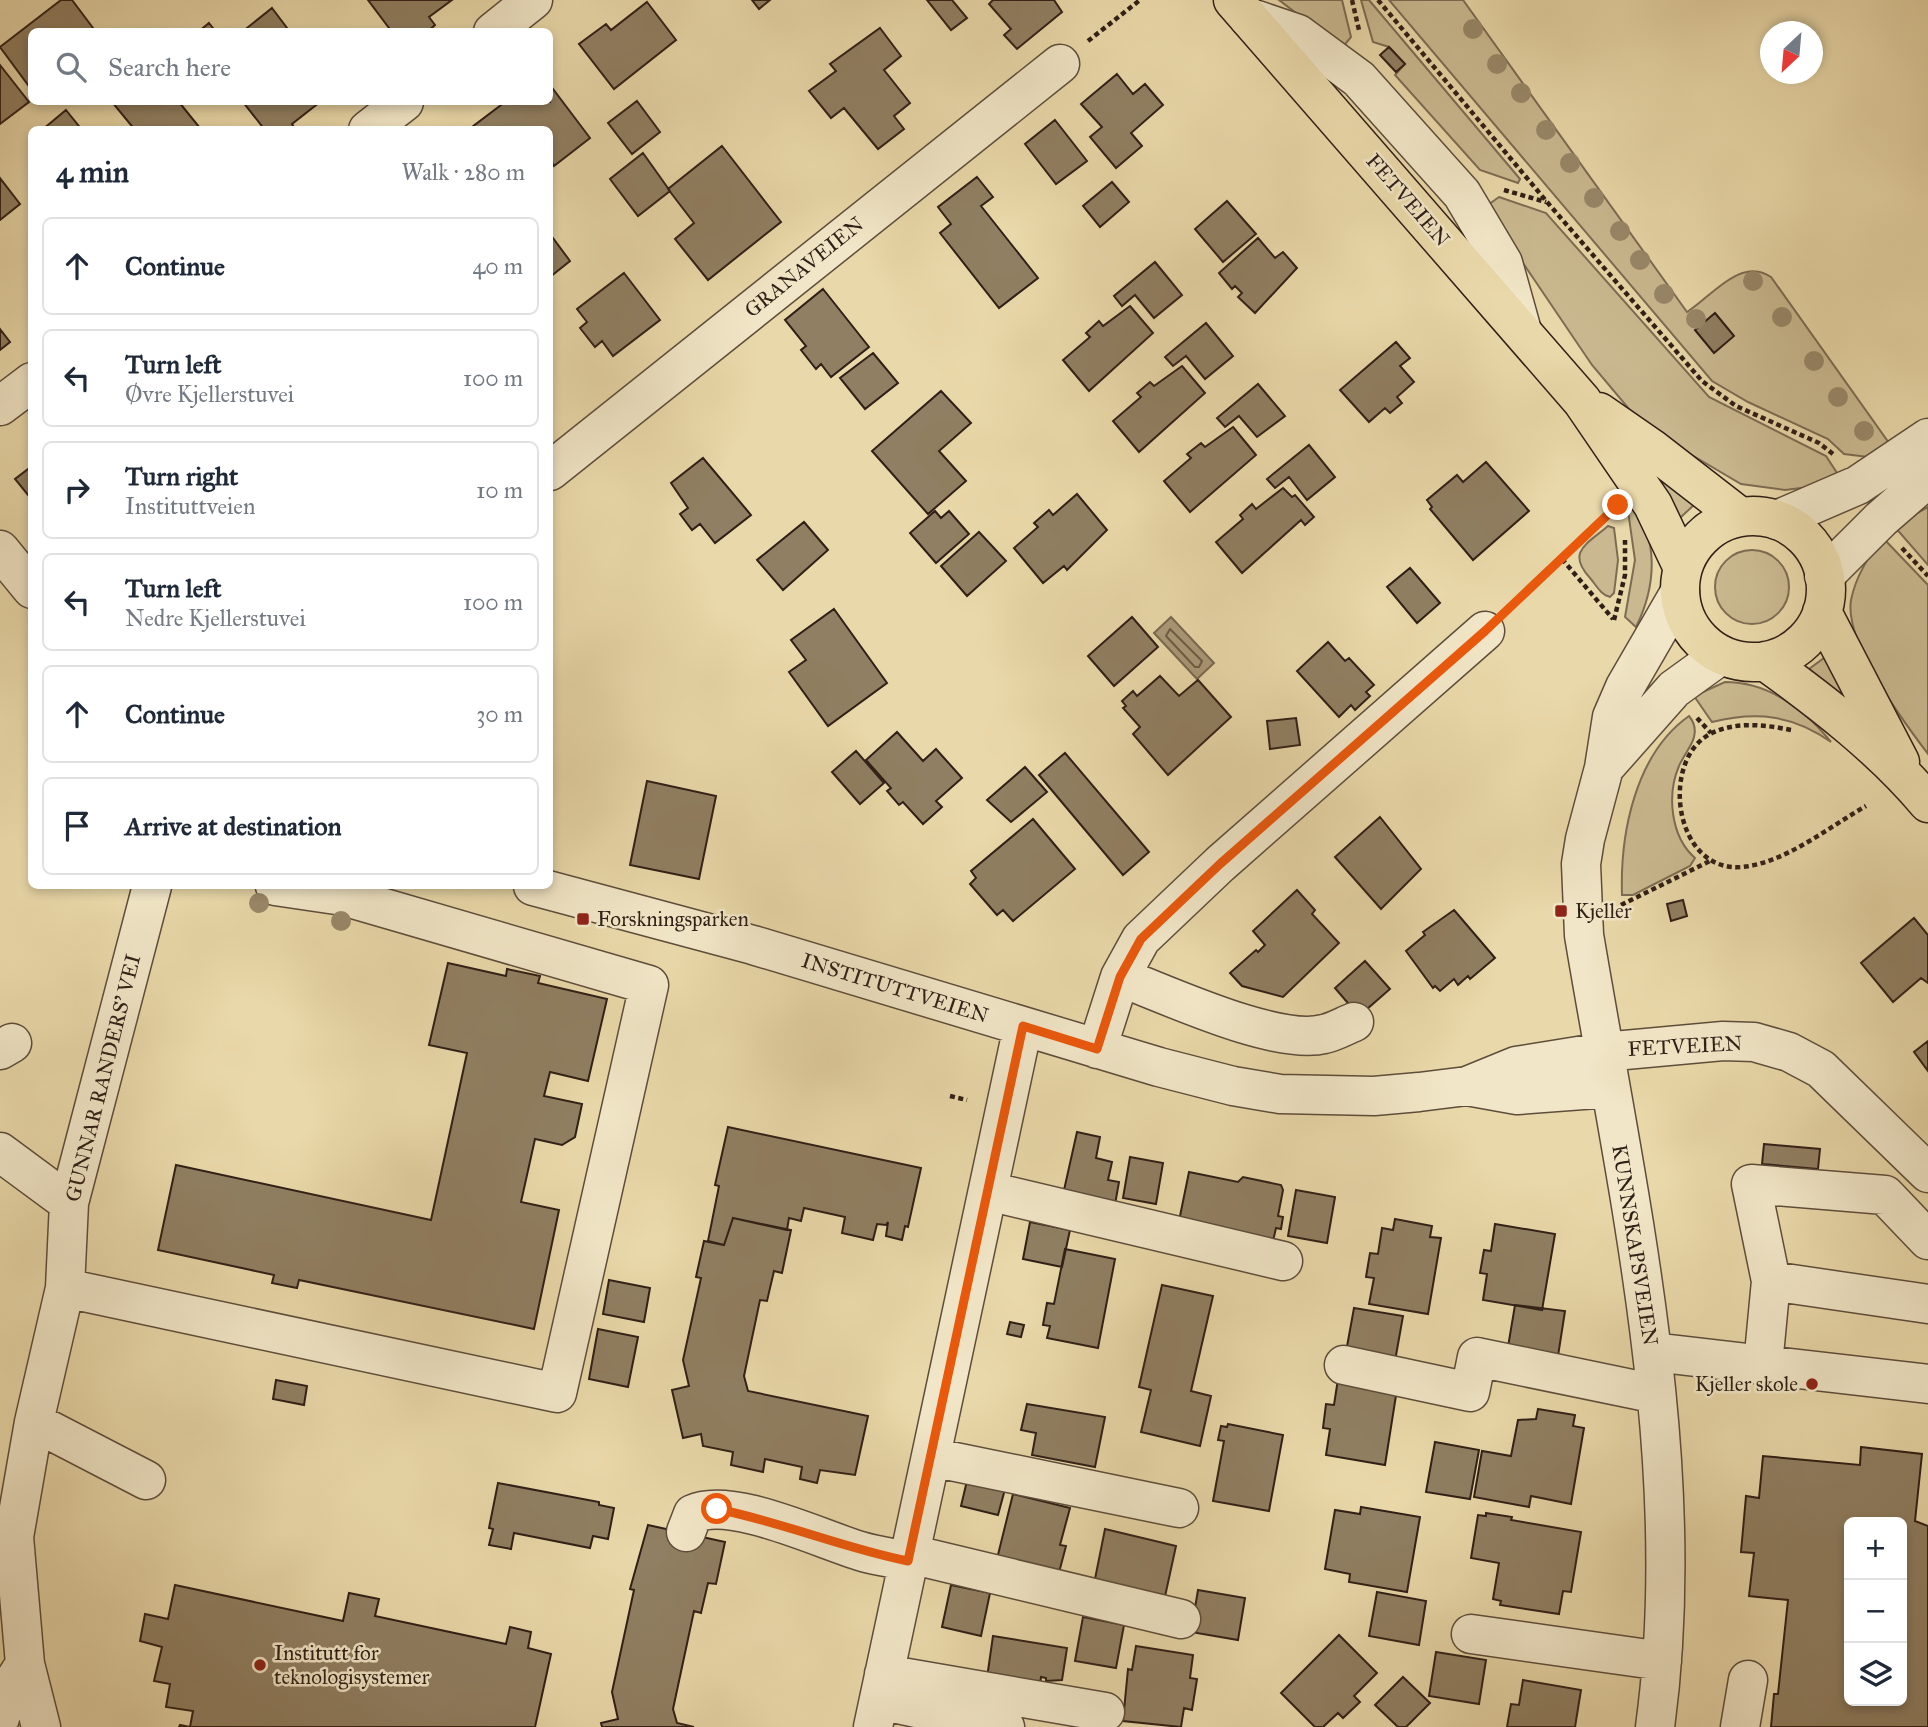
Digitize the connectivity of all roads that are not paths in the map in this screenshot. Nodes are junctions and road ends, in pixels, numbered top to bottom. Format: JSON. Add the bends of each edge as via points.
{"nodes":[{"id":1,"x":533,"y":0,"type":"edge"},
{"id":2,"x":1240,"y":9,"type":"edge"},
{"id":3,"x":498,"y":28,"type":"edge"},
{"id":4,"x":1060,"y":64,"type":"road end"},
{"id":5,"x":400,"y":105,"type":"edge"},
{"id":6,"x":373,"y":126,"type":"edge"},
{"id":7,"x":28,"y":385,"type":"edge"},
{"id":8,"x":1582,"y":401,"type":"junction"},
{"id":9,"x":0,"y":406,"type":"edge"},
{"id":10,"x":1926,"y":439,"type":"edge"},
{"id":11,"x":553,"y":469,"type":"edge"},
{"id":12,"x":1928,"y":478,"type":"edge"},
{"id":13,"x":1758,"y":519,"type":"junction"},
{"id":14,"x":0,"y":550,"type":"edge"},
{"id":15,"x":1681,"y":580,"type":"junction"},
{"id":16,"x":28,"y":584,"type":"edge"},
{"id":17,"x":1823,"y":594,"type":"junction"},
{"id":18,"x":1485,"y":631,"type":"road end"},
{"id":19,"x":1721,"y":654,"type":"junction"},
{"id":20,"x":1765,"y":661,"type":"junction"},
{"id":21,"x":1604,"y":768,"type":"junction"},
{"id":22,"x":1919,"y":792,"type":"edge"},
{"id":23,"x":151,"y":889,"type":"edge"},
{"id":24,"x":295,"y":889,"type":"edge"},
{"id":25,"x":544,"y":889,"type":"edge"},
{"id":26,"x":1120,"y":977,"type":"junction"},
{"id":27,"x":1354,"y":1022,"type":"dead end"},
{"id":28,"x":1023,"y":1026,"type":"junction"},
{"id":29,"x":1097,"y":1049,"type":"junction"},
{"id":30,"x":1606,"y":1070,"type":"junction"},
{"id":31,"x":0,"y":1152,"type":"edge"},
{"id":32,"x":1928,"y":1173,"type":"edge"},
{"id":33,"x":988,"y":1191,"type":"junction"},
{"id":34,"x":69,"y":1203,"type":"junction"},
{"id":35,"x":1928,"y":1240,"type":"edge"},
{"id":36,"x":1283,"y":1261,"type":"dead end"},
{"id":37,"x":1771,"y":1281,"type":"junction"},
{"id":38,"x":65,"y":1288,"type":"junction"},
{"id":39,"x":1928,"y":1304,"type":"edge"},
{"id":40,"x":1653,"y":1352,"type":"junction"},
{"id":41,"x":1344,"y":1365,"type":"dead end"},
{"id":42,"x":1763,"y":1365,"type":"junction"},
{"id":43,"x":1928,"y":1384,"type":"edge"},
{"id":44,"x":1656,"y":1394,"type":"junction"},
{"id":45,"x":34,"y":1422,"type":"junction"},
{"id":46,"x":931,"y":1457,"type":"junction"},
{"id":47,"x":146,"y":1480,"type":"dead end"},
{"id":48,"x":1180,"y":1508,"type":"dead end"},
{"id":49,"x":686,"y":1532,"type":"dead end"},
{"id":50,"x":909,"y":1558,"type":"junction"},
{"id":51,"x":1181,"y":1619,"type":"dead end"},
{"id":52,"x":1471,"y":1634,"type":"dead end"},
{"id":53,"x":1662,"y":1661,"type":"junction"},
{"id":54,"x":25,"y":1664,"type":"junction"},
{"id":55,"x":1748,"y":1679,"type":"dead end"},
{"id":56,"x":879,"y":1700,"type":"edge"},
{"id":57,"x":1105,"y":1712,"type":"dead end"},
{"id":58,"x":0,"y":1718,"type":"edge"},
{"id":59,"x":41,"y":1727,"type":"edge"},
{"id":60,"x":1005,"y":1727,"type":"edge"},
{"id":61,"x":1656,"y":1727,"type":"edge"},
{"id":62,"x":1740,"y":1727,"type":"edge"}],
"edges":[{"from":1,"to":3,"type":"street"},
{"from":2,"to":8,"type":"highway","name":"FETVEIEN"},
{"from":4,"to":11,"type":"street","name":"GRANAVEIEN"},
{"from":5,"to":6,"type":"street"},
{"from":7,"to":9,"type":"street"},
{"from":8,"to":13,"type":"highway","name":"FETVEIEN"},
{"from":8,"to":15,"type":"highway","name":"FETVEIEN","via":[[1653,505]]},
{"from":10,"to":13,"type":"street","via":[[1858,485]]},
{"from":12,"to":17,"type":"street","via":[[1881,519]]},
{"from":13,"to":15,"type":"highway","via":[[1721,523],[1704,535],[1691,550]]},
{"from":13,"to":17,"type":"highway","via":[[1794,529],[1808,542],[1819,558]]},
{"from":14,"to":16,"type":"street"},
{"from":15,"to":19,"type":"highway","via":[[1692,629]]},
{"from":15,"to":21,"type":"street","name":"KUNNSKAPSVEIEN","via":[[1612,718]]},
{"from":17,"to":20,"type":"highway","via":[[1813,630],[1800,645]]},
{"from":17,"to":22,"type":"highway"},
{"from":18,"to":26,"type":"street","via":[[1220,864],[1141,939]]},
{"from":19,"to":20,"type":"highway","via":[[1735,660]]},
{"from":19,"to":21,"type":"street","name":"KUNNSKAPSVEIEN","via":[[1674,690]]},
{"from":20,"to":22,"type":"highway","via":[[1813,697]]},
{"from":21,"to":30,"type":"street","name":"KUNNSKAPSVEIEN","via":[[1589,814],[1581,864],[1584,935]]},
{"from":23,"to":34,"type":"street","name":"GUNNAR RANDERS' VEI"},
{"from":24,"to":38,"type":"street","via":[[343,896],[649,985],[557,1393]]},
{"from":25,"to":28,"type":"street","name":"INSTITUTTVEIEN"},
{"from":26,"to":27,"type":"street","via":[[1251,1026],[1287,1033],[1322,1035]]},
{"from":26,"to":29,"type":"street"},
{"from":28,"to":29,"type":"street","name":"INSTITUTTVEIEN"},
{"from":28,"to":33,"type":"street"},
{"from":29,"to":30,"type":"street","name":"INSTITUTTVEIEN","via":[[1208,1080],[1280,1094],[1374,1096],[1466,1086],[1516,1066]]},
{"from":30,"to":32,"type":"street","name":"FETVEIEN","via":[[1723,1041],[1754,1042],[1789,1052],[1842,1086]]},
{"from":30,"to":40,"type":"street","name":"KUNNSKAPSVEIEN"},
{"from":31,"to":34,"type":"street"},
{"from":33,"to":36,"type":"street"},
{"from":33,"to":46,"type":"street"},
{"from":34,"to":38,"type":"street","name":"GUNNAR RANDERS' VEI"},
{"from":35,"to":37,"type":"street","via":[[1885,1195],[1751,1184]]},
{"from":37,"to":39,"type":"street"},
{"from":37,"to":42,"type":"street"},
{"from":38,"to":45,"type":"street","name":"GUNNAR RANDERS' VEI"},
{"from":40,"to":42,"type":"street"},
{"from":40,"to":44,"type":"street","name":"KUNNSKAPSVEIEN"},
{"from":41,"to":44,"type":"street","via":[[1470,1392],[1477,1357]]},
{"from":42,"to":43,"type":"street"},
{"from":44,"to":53,"type":"street","name":"KUNNSKAPSVEIEN","via":[[1666,1558]]},
{"from":45,"to":47,"type":"street"},
{"from":45,"to":54,"type":"street","name":"GUNNAR RANDERS' VEI","via":[[14,1537]]},
{"from":46,"to":48,"type":"street"},
{"from":46,"to":50,"type":"street"},
{"from":49,"to":50,"type":"street","via":[[693,1514],[717,1509],[864,1552]]},
{"from":50,"to":51,"type":"street"},
{"from":50,"to":56,"type":"street"},
{"from":52,"to":53,"type":"street"},
{"from":53,"to":61,"type":"street","name":"KUNNSKAPSVEIEN"},
{"from":54,"to":58,"type":"street","via":[[7,1692]]},
{"from":54,"to":59,"type":"street","name":"GUNNAR RANDERS' VEI"},
{"from":55,"to":62,"type":"street"},
{"from":56,"to":57,"type":"street"},
{"from":56,"to":60,"type":"street"}]}
